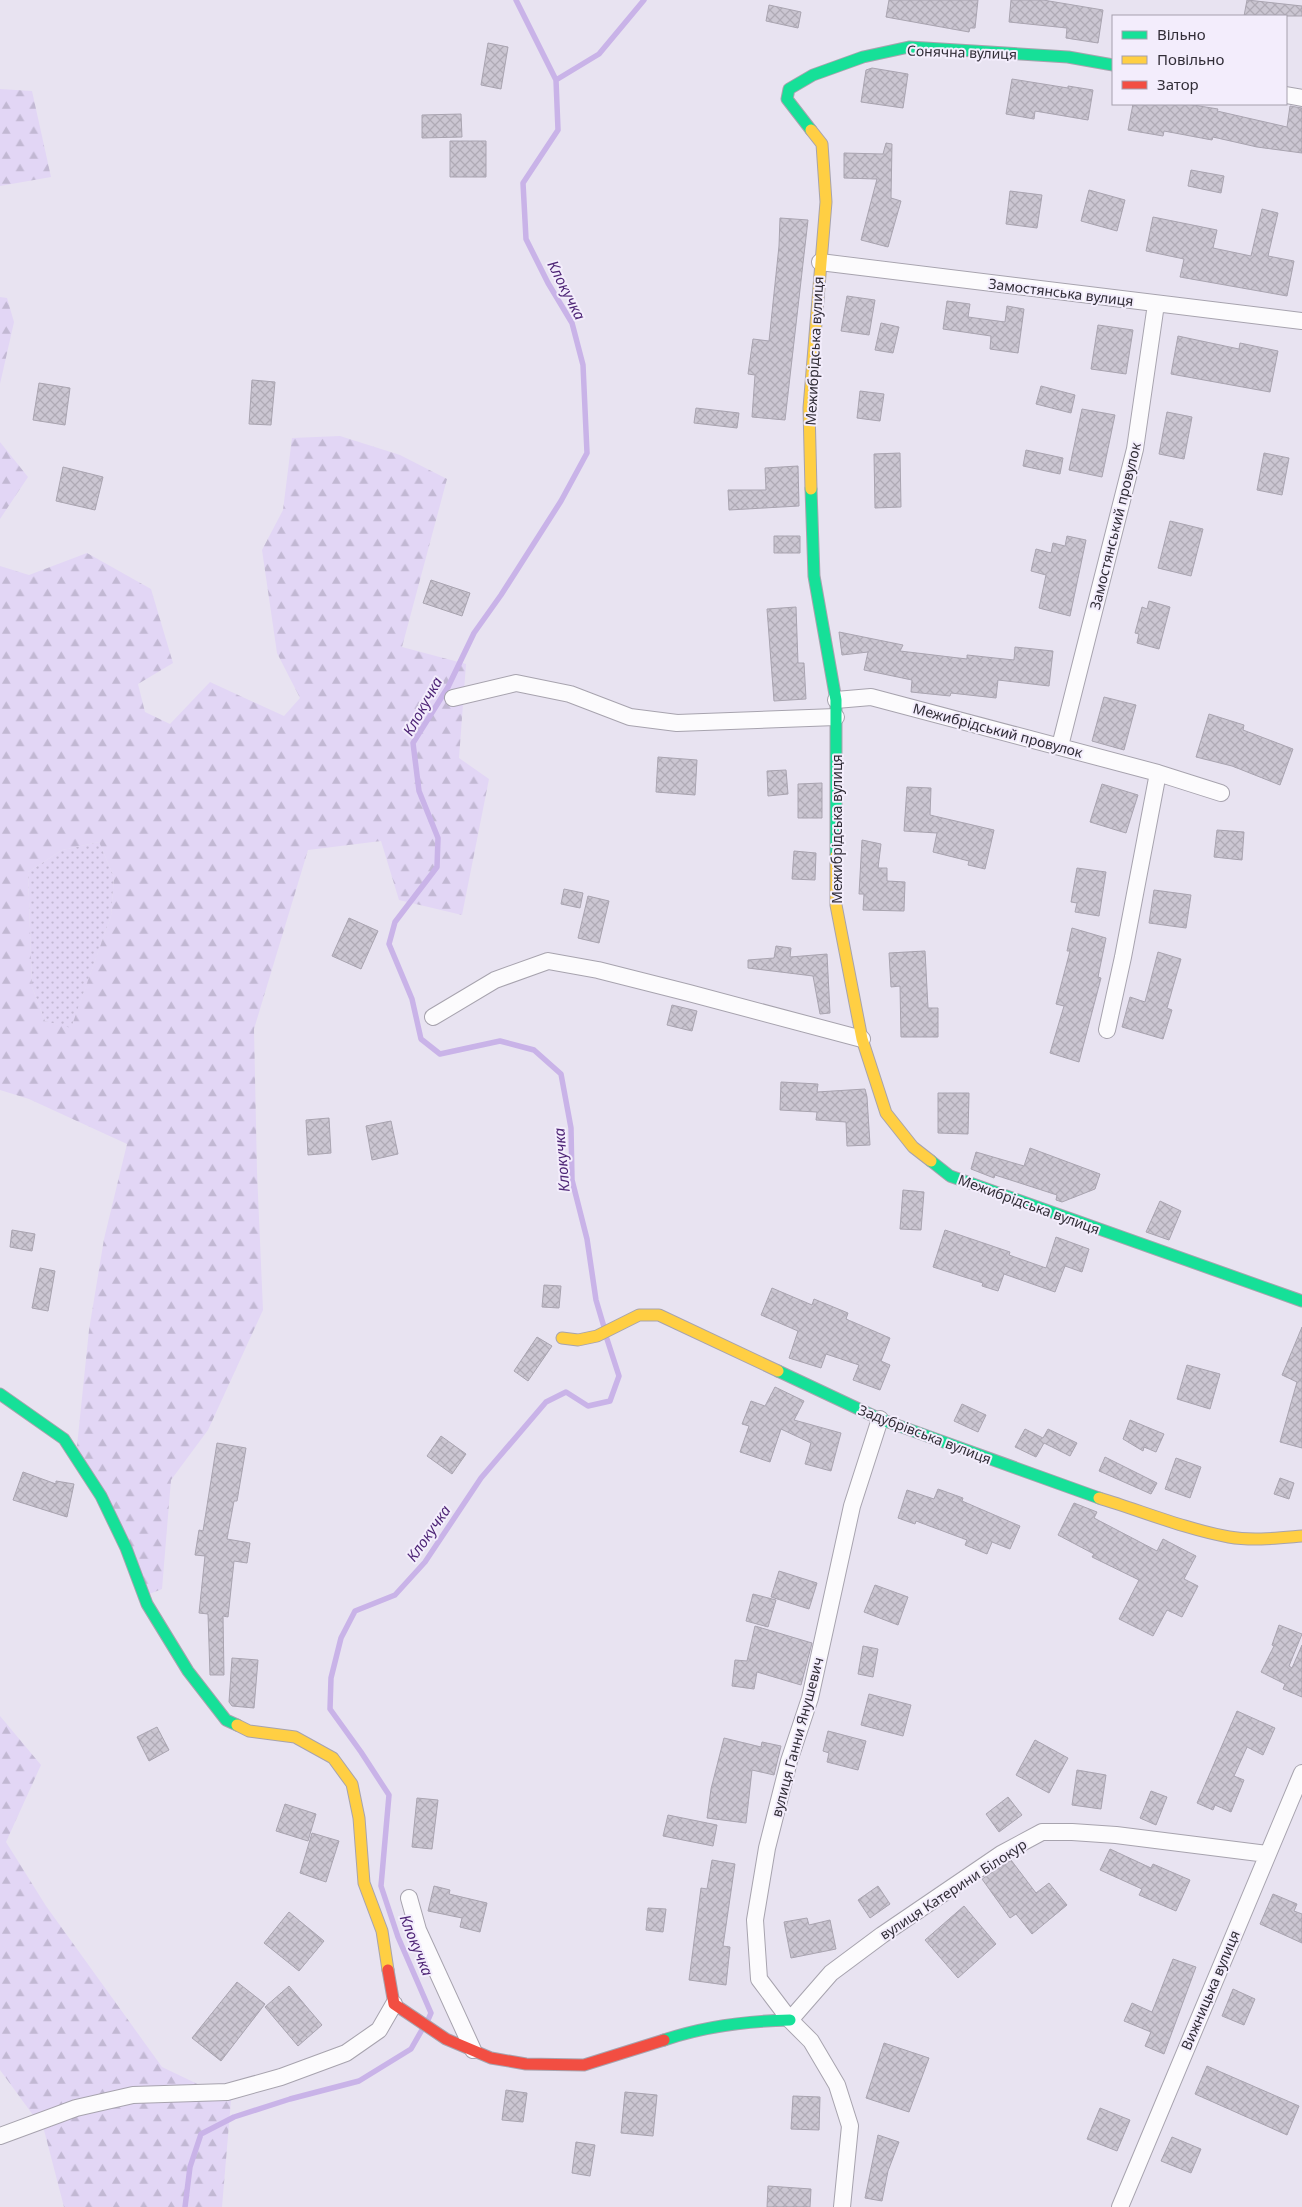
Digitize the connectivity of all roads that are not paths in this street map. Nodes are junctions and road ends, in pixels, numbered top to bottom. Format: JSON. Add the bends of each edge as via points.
{"nodes":[{"id":1,"x":1112,"y":65,"type":"edge"},
{"id":2,"x":789,"y":89,"type":"joint"},
{"id":3,"x":1287,"y":95,"type":"edge"},
{"id":4,"x":1302,"y":98,"type":"edge"},
{"id":5,"x":820,"y":262,"type":"junction"},
{"id":6,"x":1156,"y":304,"type":"junction"},
{"id":7,"x":1302,"y":321,"type":"edge"},
{"id":8,"x":453,"y":698,"type":"dead end"},
{"id":9,"x":836,"y":700,"type":"junction"},
{"id":10,"x":836,"y":717,"type":"junction"},
{"id":11,"x":1060,"y":746,"type":"junction"},
{"id":12,"x":1158,"y":773,"type":"junction"},
{"id":13,"x":1221,"y":793,"type":"dead end"},
{"id":14,"x":433,"y":1017,"type":"dead end"},
{"id":15,"x":1106,"y":1030,"type":"dead end"},
{"id":16,"x":862,"y":1039,"type":"junction"},
{"id":17,"x":1302,"y":1301,"type":"edge"},
{"id":18,"x":562,"y":1338,"type":"dead end"},
{"id":19,"x":0,"y":1394,"type":"edge"},
{"id":20,"x":880,"y":1419,"type":"junction"},
{"id":21,"x":1302,"y":1536,"type":"edge"},
{"id":22,"x":1302,"y":1773,"type":"edge"},
{"id":23,"x":1267,"y":1854,"type":"junction"},
{"id":24,"x":409,"y":1898,"type":"dead end"},
{"id":25,"x":394,"y":2004,"type":"junction"},
{"id":26,"x":790,"y":2020,"type":"junction"},
{"id":27,"x":473,"y":2050,"type":"junction"},
{"id":28,"x":0,"y":2136,"type":"edge"},
{"id":29,"x":842,"y":2207,"type":"edge"},
{"id":30,"x":1120,"y":2207,"type":"edge"}],
"edges":[{"from":1,"to":2,"type":"street","name":"Сонячна вулиця","via":[[1068,57],[909,47],[863,57],[813,75]]},
{"from":2,"to":5,"type":"street","name":"Межибрідська вулиця","via":[[787,99],[822,144],[826,202]]},
{"from":3,"to":4,"type":"street"},
{"from":5,"to":6,"type":"street","name":"Замостянська вулиця"},
{"from":5,"to":9,"type":"street","name":"Межибрідська вулиця","via":[[809,408],[814,576]]},
{"from":6,"to":7,"type":"street","name":"Замостянська вулиця"},
{"from":6,"to":11,"type":"street","name":"Замостянський провулок","via":[[1135,449]]},
{"from":8,"to":10,"type":"street","via":[[516,683],[570,694],[630,717],[677,723]]},
{"from":9,"to":10,"type":"street","name":"Межибрідська вулиця"},
{"from":9,"to":11,"type":"street","name":"Межибрідський провулок","via":[[871,697]]},
{"from":10,"to":16,"type":"street","name":"Межибрідська вулиця","via":[[836,904]]},
{"from":11,"to":12,"type":"street","name":"Межибрідський провулок"},
{"from":12,"to":13,"type":"street","name":"Межибрідський провулок"},
{"from":12,"to":15,"type":"street","via":[[1124,957]]},
{"from":14,"to":16,"type":"street","via":[[495,980],[548,961],[598,970]]},
{"from":16,"to":17,"type":"street","name":"Межибрідська вулиця","via":[[886,1113],[913,1147],[950,1176]]},
{"from":18,"to":20,"type":"street","name":"Задубрівська вулиця","via":[[578,1340],[597,1336],[639,1315],[659,1315]]},
{"from":19,"to":25,"type":"street","via":[[64,1439],[101,1496],[126,1548],[147,1604],[188,1671],[226,1720],[249,1731],[295,1737],[333,1758],[352,1784],[359,1818],[364,1883],[382,1931]]},
{"from":20,"to":21,"type":"street","name":"Задубрівська вулиця","via":[[1186,1526],[1230,1537]]},
{"from":20,"to":26,"type":"street","name":"вулиця Ганни Янушевич","via":[[852,1506],[810,1698],[767,1848],[755,1920],[759,1979]]},
{"from":22,"to":23,"type":"street","name":"Вижницька вулиця"},
{"from":23,"to":26,"type":"street","name":"вулиця Катерини Білокур","via":[[1116,1835],[1042,1832],[1001,1854],[882,1934],[831,1973]]},
{"from":23,"to":30,"type":"street","name":"Вижницька вулиця"},
{"from":24,"to":27,"type":"street","via":[[418,1930]]},
{"from":25,"to":27,"type":"street","via":[[446,2039]]},
{"from":25,"to":28,"type":"street","via":[[379,2030],[346,2054],[281,2077],[227,2092],[133,2095],[76,2108]]},
{"from":26,"to":27,"type":"street","via":[[749,2021],[687,2032],[584,2065],[526,2064],[491,2058]]},
{"from":26,"to":29,"type":"street","name":"вулиця Ганни Янушевич","via":[[811,2041],[837,2084],[850,2126]]}]}
